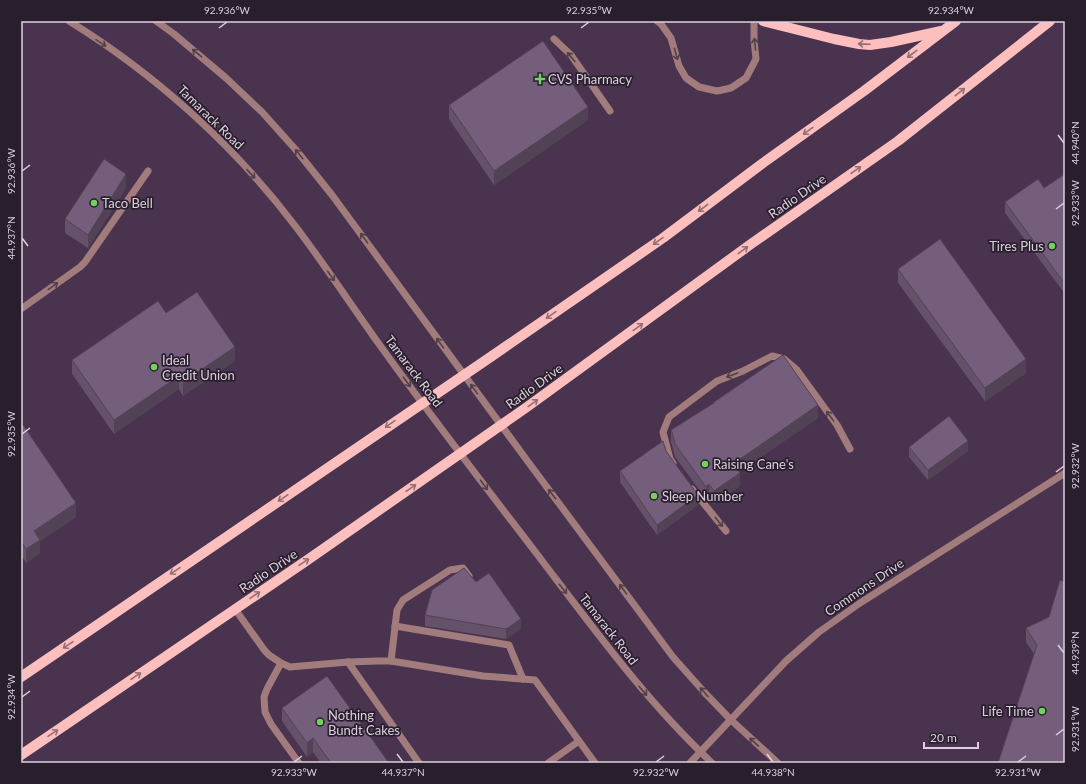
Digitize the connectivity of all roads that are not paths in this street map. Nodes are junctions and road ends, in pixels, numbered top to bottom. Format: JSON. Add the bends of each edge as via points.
{"nodes":[{"id":1,"x":69,"y":21,"type":"edge"},
{"id":2,"x":156,"y":21,"type":"edge"},
{"id":3,"x":657,"y":21,"type":"edge"},
{"id":4,"x":754,"y":21,"type":"edge"},
{"id":5,"x":763,"y":21,"type":"edge"},
{"id":6,"x":956,"y":21,"type":"edge"},
{"id":7,"x":1050,"y":21,"type":"edge"},
{"id":8,"x":943,"y":30,"type":"junction"},
{"id":9,"x":554,"y":39,"type":"dead end"},
{"id":10,"x":610,"y":111,"type":"dead end"},
{"id":11,"x":148,"y":171,"type":"dead end"},
{"id":12,"x":21,"y":309,"type":"edge"},
{"id":13,"x":463,"y":375,"type":"junction"},
{"id":14,"x":422,"y":403,"type":"junction"},
{"id":15,"x":501,"y":426,"type":"junction"},
{"id":16,"x":850,"y":449,"type":"dead end"},
{"id":17,"x":461,"y":454,"type":"junction"},
{"id":18,"x":678,"y":470,"type":"edge"},
{"id":19,"x":1065,"y":473,"type":"edge"},
{"id":20,"x":687,"y":482,"type":"edge"},
{"id":21,"x":726,"y":531,"type":"dead end"},
{"id":22,"x":475,"y":584,"type":"edge"},
{"id":23,"x":235,"y":609,"type":"junction"},
{"id":24,"x":395,"y":626,"type":"junction"},
{"id":25,"x":391,"y":661,"type":"junction"},
{"id":26,"x":348,"y":662,"type":"junction"},
{"id":27,"x":280,"y":663,"type":"junction"},
{"id":28,"x":21,"y":677,"type":"edge"},
{"id":29,"x":523,"y":679,"type":"junction"},
{"id":30,"x":731,"y":720,"type":"junction"},
{"id":31,"x":579,"y":741,"type":"junction"},
{"id":32,"x":700,"y":752,"type":"junction"},
{"id":33,"x":21,"y":755,"type":"edge"},
{"id":34,"x":299,"y":763,"type":"edge"},
{"id":35,"x":419,"y":763,"type":"edge"},
{"id":36,"x":548,"y":763,"type":"edge"},
{"id":37,"x":595,"y":763,"type":"edge"},
{"id":38,"x":690,"y":763,"type":"edge"},
{"id":39,"x":712,"y":763,"type":"edge"},
{"id":40,"x":778,"y":763,"type":"edge"}],
"edges":[{"from":1,"to":14,"type":"street","name":"Tamarack Road","one_way":true,"via":[[111,49],[168,93],[230,150],[296,226]]},
{"from":13,"to":2,"type":"street","one_way":true,"via":[[332,194],[296,150],[262,112],[226,78]]},
{"from":3,"to":4,"type":"street","one_way":true,"via":[[671,38],[679,66],[686,78],[699,87],[717,92],[731,88],[746,78],[756,59]]},
{"from":8,"to":5,"type":"main road","one_way":true,"via":[[865,45]]},
{"from":6,"to":8,"type":"main road"},
{"from":15,"to":7,"type":"main road","name":"Radio Drive","one_way":true,"via":[[751,244],[898,141]]},
{"from":8,"to":13,"type":"main road","one_way":true,"via":[[663,238]]},
{"from":10,"to":9,"type":"street","one_way":true,"via":[[571,55]]},
{"from":12,"to":11,"type":"street","one_way":true,"via":[[85,262]]},
{"from":13,"to":14,"type":"main road"},
{"from":15,"to":13,"type":"street","one_way":true},
{"from":14,"to":17,"type":"street","name":"Tamarack Road"},
{"from":14,"to":28,"type":"main road","one_way":true},
{"from":15,"to":17,"type":"main road","name":"Radio Drive"},
{"from":30,"to":15,"type":"street","one_way":true,"via":[[673,657]]},
{"from":16,"to":18,"type":"street","one_way":true,"via":[[837,425],[797,370],[784,359],[772,356],[743,371],[717,380],[669,417],[663,432],[670,459]]},
{"from":23,"to":17,"type":"main road","name":"Radio Drive","one_way":true},
{"from":17,"to":32,"type":"street","name":"Tamarack Road","one_way":true,"via":[[642,690]]},
{"from":19,"to":30,"type":"street","name":"Commons Drive","via":[[838,618],[786,661]]},
{"from":20,"to":21,"type":"street","one_way":true},
{"from":22,"to":24,"type":"street","via":[[463,568],[450,570],[403,600],[397,610]]},
{"from":23,"to":27,"type":"street","via":[[265,651]]},
{"from":33,"to":23,"type":"main road","name":"Radio Drive","one_way":true},
{"from":24,"to":25,"type":"street"},
{"from":24,"to":29,"type":"street","via":[[509,645]]},
{"from":25,"to":26,"type":"street"},
{"from":25,"to":29,"type":"street","via":[[484,676]]},
{"from":26,"to":27,"type":"street","via":[[290,667]]},
{"from":26,"to":35,"type":"street"},
{"from":27,"to":34,"type":"street","via":[[264,697],[265,712]]},
{"from":29,"to":31,"type":"street","via":[[535,680]]},
{"from":30,"to":32,"type":"street","name":"Commons Drive"},
{"from":40,"to":30,"type":"street","one_way":true},
{"from":31,"to":36,"type":"street"},
{"from":31,"to":37,"type":"street"},
{"from":32,"to":38,"type":"street","name":"Commons Drive"},
{"from":32,"to":39,"type":"street","name":"Tamarack Road"}]}
